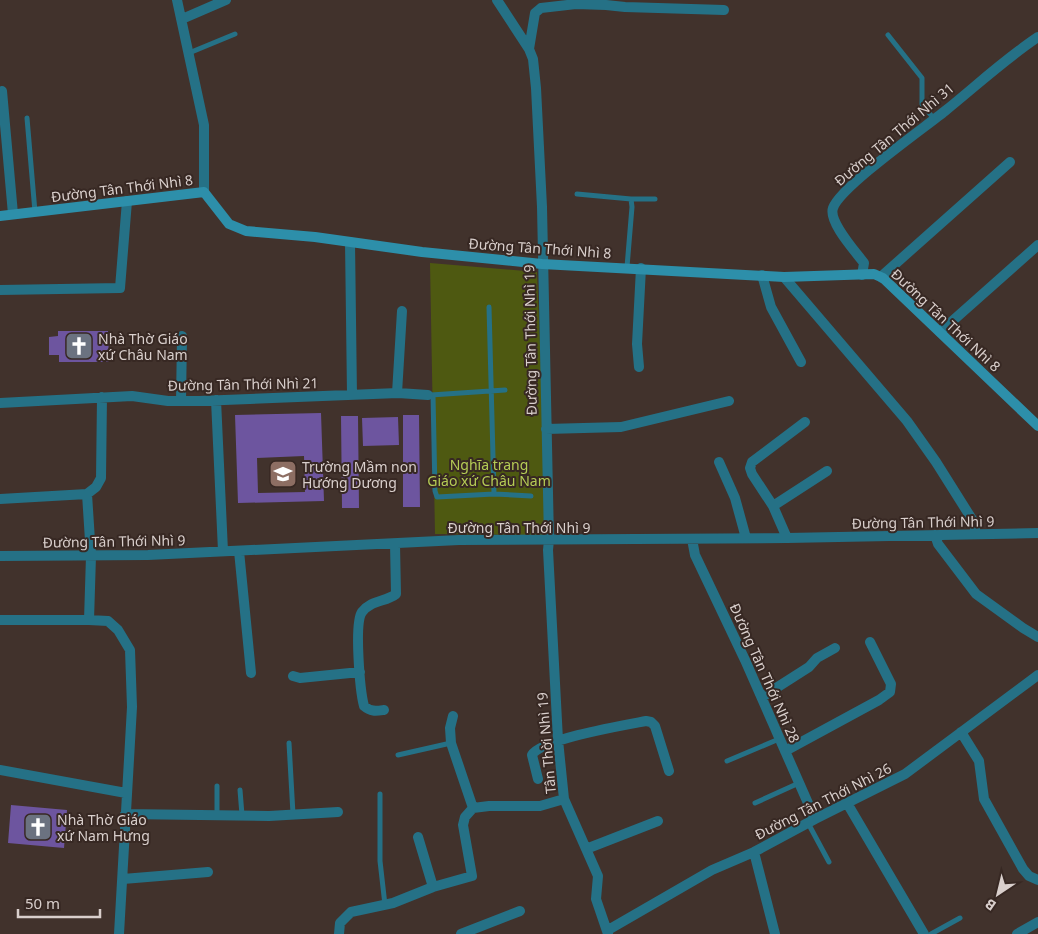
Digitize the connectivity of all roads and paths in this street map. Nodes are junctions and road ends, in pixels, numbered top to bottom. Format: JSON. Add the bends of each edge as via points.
{"nodes":[{"id":1,"x":177,"y":0,"type":"edge"},
{"id":2,"x":226,"y":0,"type":"edge"},
{"id":3,"x":497,"y":0,"type":"edge"},
{"id":4,"x":724,"y":10,"type":"dead end"},
{"id":5,"x":182,"y":19,"type":"junction"},
{"id":6,"x":236,"y":34,"type":"dead end"},
{"id":7,"x":888,"y":35,"type":"dead end"},
{"id":8,"x":1038,"y":38,"type":"edge"},
{"id":9,"x":529,"y":49,"type":"junction"},
{"id":10,"x":188,"y":53,"type":"junction"},
{"id":11,"x":2,"y":91,"type":"dead end"},
{"id":12,"x":27,"y":118,"type":"dead end"},
{"id":13,"x":934,"y":120,"type":"junction"},
{"id":14,"x":1010,"y":162,"type":"dead end"},
{"id":15,"x":204,"y":192,"type":"junction"},
{"id":16,"x":576,"y":194,"type":"dead end"},
{"id":17,"x":631,"y":199,"type":"junction"},
{"id":18,"x":655,"y":199,"type":"dead end"},
{"id":19,"x":127,"y":201,"type":"junction"},
{"id":20,"x":35,"y":212,"type":"junction"},
{"id":21,"x":13,"y":214,"type":"junction"},
{"id":22,"x":0,"y":216,"type":"edge"},
{"id":23,"x":350,"y":242,"type":"junction"},
{"id":24,"x":1038,"y":245,"type":"edge"},
{"id":25,"x":542,"y":264,"type":"junction"},
{"id":26,"x":627,"y":267,"type":"junction"},
{"id":27,"x":641,"y":268,"type":"junction"},
{"id":28,"x":762,"y":274,"type":"junction"},
{"id":29,"x":862,"y":275,"type":"junction"},
{"id":30,"x":784,"y":277,"type":"junction"},
{"id":31,"x":882,"y":278,"type":"junction"},
{"id":32,"x":0,"y":290,"type":"edge"},
{"id":33,"x":489,"y":307,"type":"dead end"},
{"id":34,"x":402,"y":311,"type":"dead end"},
{"id":35,"x":940,"y":332,"type":"junction"},
{"id":36,"x":182,"y":336,"type":"dead end"},
{"id":37,"x":801,"y":362,"type":"dead end"},
{"id":38,"x":639,"y":367,"type":"dead end"},
{"id":39,"x":505,"y":390,"type":"dead end"},
{"id":40,"x":492,"y":391,"type":"junction"},
{"id":41,"x":397,"y":393,"type":"junction"},
{"id":42,"x":352,"y":395,"type":"junction"},
{"id":43,"x":431,"y":395,"type":"junction"},
{"id":44,"x":102,"y":397,"type":"junction"},
{"id":45,"x":216,"y":400,"type":"junction"},
{"id":46,"x":729,"y":400,"type":"dead end"},
{"id":47,"x":181,"y":401,"type":"junction"},
{"id":48,"x":0,"y":402,"type":"edge"},
{"id":49,"x":805,"y":422,"type":"dead end"},
{"id":50,"x":1038,"y":426,"type":"edge"},
{"id":51,"x":546,"y":428,"type":"junction"},
{"id":52,"x":719,"y":462,"type":"dead end"},
{"id":53,"x":828,"y":471,"type":"dead end"},
{"id":54,"x":87,"y":494,"type":"junction"},
{"id":55,"x":494,"y":494,"type":"junction"},
{"id":56,"x":532,"y":496,"type":"dead end"},
{"id":57,"x":0,"y":499,"type":"edge"},
{"id":58,"x":773,"y":506,"type":"junction"},
{"id":59,"x":1038,"y":533,"type":"edge"},
{"id":60,"x":975,"y":534,"type":"junction"},
{"id":61,"x":935,"y":535,"type":"junction"},
{"id":62,"x":746,"y":538,"type":"junction"},
{"id":63,"x":787,"y":538,"type":"junction"},
{"id":64,"x":692,"y":539,"type":"junction"},
{"id":65,"x":549,"y":540,"type":"junction"},
{"id":66,"x":395,"y":544,"type":"junction"},
{"id":67,"x":223,"y":551,"type":"junction"},
{"id":68,"x":239,"y":551,"type":"junction"},
{"id":69,"x":0,"y":556,"type":"edge"},
{"id":70,"x":91,"y":556,"type":"junction"},
{"id":71,"x":0,"y":620,"type":"edge"},
{"id":72,"x":89,"y":620,"type":"junction"},
{"id":73,"x":1038,"y":637,"type":"edge"},
{"id":74,"x":870,"y":642,"type":"dead end"},
{"id":75,"x":835,"y":648,"type":"dead end"},
{"id":76,"x":360,"y":672,"type":"junction"},
{"id":77,"x":251,"y":673,"type":"dead end"},
{"id":78,"x":1038,"y":675,"type":"edge"},
{"id":79,"x":292,"y":676,"type":"dead end"},
{"id":80,"x":762,"y":696,"type":"junction"},
{"id":81,"x":384,"y":710,"type":"dead end"},
{"id":82,"x":453,"y":716,"type":"dead end"},
{"id":83,"x":961,"y":732,"type":"junction"},
{"id":84,"x":780,"y":738,"type":"junction"},
{"id":85,"x":558,"y":740,"type":"junction"},
{"id":86,"x":288,"y":743,"type":"dead end"},
{"id":87,"x":451,"y":743,"type":"junction"},
{"id":88,"x":785,"y":751,"type":"junction"},
{"id":89,"x":398,"y":755,"type":"dead end"},
{"id":90,"x":727,"y":761,"type":"dead end"},
{"id":91,"x":0,"y":770,"type":"edge"},
{"id":92,"x":669,"y":771,"type":"dead end"},
{"id":93,"x":538,"y":779,"type":"dead end"},
{"id":94,"x":799,"y":783,"type":"junction"},
{"id":95,"x":217,"y":786,"type":"dead end"},
{"id":96,"x":240,"y":790,"type":"dead end"},
{"id":97,"x":126,"y":794,"type":"junction"},
{"id":98,"x":380,"y":794,"type":"dead end"},
{"id":99,"x":564,"y":799,"type":"junction"},
{"id":100,"x":755,"y":803,"type":"dead end"},
{"id":101,"x":847,"y":803,"type":"junction"},
{"id":102,"x":473,"y":808,"type":"junction"},
{"id":103,"x":338,"y":812,"type":"dead end"},
{"id":104,"x":125,"y":814,"type":"junction"},
{"id":105,"x":293,"y":814,"type":"junction"},
{"id":106,"x":217,"y":815,"type":"junction"},
{"id":107,"x":242,"y":815,"type":"junction"},
{"id":108,"x":658,"y":821,"type":"dead end"},
{"id":109,"x":812,"y":821,"type":"junction"},
{"id":110,"x":418,"y":837,"type":"dead end"},
{"id":111,"x":586,"y":849,"type":"junction"},
{"id":112,"x":754,"y":852,"type":"junction"},
{"id":113,"x":829,"y":862,"type":"dead end"},
{"id":114,"x":208,"y":872,"type":"dead end"},
{"id":115,"x":122,"y":879,"type":"junction"},
{"id":116,"x":1038,"y":880,"type":"edge"},
{"id":117,"x":433,"y":887,"type":"junction"},
{"id":118,"x":385,"y":905,"type":"junction"},
{"id":119,"x":520,"y":911,"type":"dead end"},
{"id":120,"x":960,"y":918,"type":"dead end"},
{"id":121,"x":1038,"y":922,"type":"edge"},
{"id":122,"x":608,"y":932,"type":"edge"},
{"id":123,"x":119,"y":934,"type":"edge"},
{"id":124,"x":339,"y":934,"type":"edge"},
{"id":125,"x":461,"y":934,"type":"edge"},
{"id":126,"x":775,"y":934,"type":"edge"},
{"id":127,"x":924,"y":934,"type":"edge"},
{"id":128,"x":931,"y":934,"type":"edge"},
{"id":129,"x":1017,"y":934,"type":"edge"}],
"edges":[{"from":1,"to":5,"type":"street"},
{"from":2,"to":5,"type":"street"},
{"from":3,"to":9,"type":"street","name":"Đường Tân Thới Nhì 19"},
{"from":4,"to":9,"type":"street","via":[[576,4],[541,8],[535,13]]},
{"from":5,"to":10,"type":"street"},
{"from":6,"to":10,"type":"lane"},
{"from":7,"to":13,"type":"lane","via":[[922,78],[922,104]]},
{"from":8,"to":13,"type":"street","name":"Đường Tân Thới Nhì 31","via":[[993,70]]},
{"from":9,"to":25,"type":"street","name":"Đường Tân Thới Nhì 19","via":[[536,98]]},
{"from":10,"to":15,"type":"street","via":[[204,125]]},
{"from":11,"to":21,"type":"street"},
{"from":12,"to":20,"type":"lane"},
{"from":13,"to":29,"type":"street","name":"Đường Tân Thới Nhì 31","via":[[853,184],[832,209],[836,225],[864,263]]},
{"from":14,"to":31,"type":"street"},
{"from":15,"to":19,"type":"street","name":"Đường Tân Thới Nhì 8"},
{"from":15,"to":23,"type":"street","name":"Đường Tân Thới Nhì 8","via":[[233,227]]},
{"from":16,"to":17,"type":"lane"},
{"from":17,"to":18,"type":"lane"},
{"from":17,"to":26,"type":"lane"},
{"from":19,"to":20,"type":"street","name":"Đường Tân Thới Nhì 8"},
{"from":19,"to":32,"type":"street","via":[[120,288]]},
{"from":20,"to":21,"type":"street","name":"Đường Tân Thới Nhì 8"},
{"from":21,"to":22,"type":"street","name":"Đường Tân Thới Nhì 8"},
{"from":23,"to":25,"type":"street","name":"Đường Tân Thới Nhì 8"},
{"from":23,"to":42,"type":"street"},
{"from":24,"to":35,"type":"street"},
{"from":25,"to":26,"type":"street","name":"Đường Tân Thới Nhì 8"},
{"from":25,"to":51,"type":"street","name":"Đường Tân Thới Nhì 19"},
{"from":26,"to":27,"type":"street","name":"Đường Tân Thới Nhì 8"},
{"from":27,"to":28,"type":"street","name":"Đường Tân Thới Nhì 8"},
{"from":27,"to":38,"type":"street"},
{"from":28,"to":30,"type":"street","name":"Đường Tân Thới Nhì 8"},
{"from":28,"to":37,"type":"street","via":[[770,307]]},
{"from":29,"to":30,"type":"street","name":"Đường Tân Thới Nhì 8"},
{"from":29,"to":31,"type":"street","name":"Đường Tân Thới Nhì 8","via":[[874,274]]},
{"from":30,"to":60,"type":"street","via":[[907,421],[975,524]]},
{"from":31,"to":35,"type":"street","name":"Đường Tân Thới Nhì 8"},
{"from":33,"to":40,"type":"lane"},
{"from":34,"to":41,"type":"street"},
{"from":35,"to":50,"type":"street","name":"Đường Tân Thới Nhì 8"},
{"from":36,"to":47,"type":"street"},
{"from":39,"to":40,"type":"lane"},
{"from":40,"to":43,"type":"lane"},
{"from":40,"to":55,"type":"lane"},
{"from":41,"to":42,"type":"street","name":"Đường Tân Thới Nhì 21"},
{"from":41,"to":43,"type":"street","name":"Đường Tân Thới Nhì 21"},
{"from":42,"to":45,"type":"street","name":"Đường Tân Thới Nhì 21"},
{"from":43,"to":55,"type":"lane","via":[[435,495]]},
{"from":44,"to":47,"type":"street","name":"Đường Tân Thới Nhì 21","via":[[132,396]]},
{"from":44,"to":48,"type":"street","name":"Đường Tân Thới Nhì 21"},
{"from":44,"to":54,"type":"street","via":[[101,478]]},
{"from":45,"to":47,"type":"street","name":"Đường Tân Thới Nhì 21"},
{"from":45,"to":67,"type":"street"},
{"from":46,"to":51,"type":"street","via":[[621,426]]},
{"from":49,"to":58,"type":"street","via":[[752,462],[752,474]]},
{"from":51,"to":65,"type":"street","name":"Đường Tân Thới Nhì 19"},
{"from":52,"to":62,"type":"street","via":[[735,498]]},
{"from":53,"to":58,"type":"street"},
{"from":54,"to":57,"type":"street"},
{"from":54,"to":70,"type":"street"},
{"from":55,"to":56,"type":"lane"},
{"from":58,"to":63,"type":"street"},
{"from":59,"to":60,"type":"street","name":"Đường Tân Thới Nhì 9"},
{"from":60,"to":61,"type":"street","name":"Đường Tân Thới Nhì 9"},
{"from":61,"to":63,"type":"street","name":"Đường Tân Thới Nhì 9"},
{"from":61,"to":73,"type":"street","via":[[938,544],[976,594]]},
{"from":62,"to":63,"type":"street","name":"Đường Tân Thới Nhì 9"},
{"from":62,"to":64,"type":"street","name":"Đường Tân Thới Nhì 9"},
{"from":64,"to":65,"type":"street","name":"Đường Tân Thới Nhì 9"},
{"from":64,"to":80,"type":"street","name":"Đường Tân Thới Nhì 28","via":[[695,555]]},
{"from":65,"to":66,"type":"street","name":"Đường Tân Thới Nhì 9"},
{"from":65,"to":85,"type":"street","name":"Tân Thời Nhì 19"},
{"from":66,"to":68,"type":"street","name":"Đường Tân Thới Nhì 9"},
{"from":66,"to":76,"type":"street","via":[[396,594],[370,604],[361,613]]},
{"from":67,"to":68,"type":"street","name":"Đường Tân Thới Nhì 9"},
{"from":67,"to":70,"type":"street","name":"Đường Tân Thới Nhì 9"},
{"from":68,"to":77,"type":"street"},
{"from":69,"to":70,"type":"street","name":"Đường Tân Thới Nhì 9"},
{"from":70,"to":72,"type":"street"},
{"from":71,"to":72,"type":"street"},
{"from":72,"to":97,"type":"street","via":[[108,621],[118,630],[130,650],[132,707]]},
{"from":74,"to":88,"type":"street","via":[[891,684],[890,692]]},
{"from":75,"to":80,"type":"street"},
{"from":76,"to":79,"type":"street"},
{"from":76,"to":81,"type":"street","via":[[364,706],[368,710]]},
{"from":78,"to":83,"type":"street","name":"Đường Tân Thới Nhì 26"},
{"from":80,"to":84,"type":"street","name":"Đường Tân Thới Nhì 28"},
{"from":82,"to":87,"type":"street"},
{"from":83,"to":101,"type":"street","name":"Đường Tân Thới Nhì 26","via":[[904,774]]},
{"from":83,"to":116,"type":"street","via":[[979,761],[984,800],[1022,869]]},
{"from":84,"to":88,"type":"street","name":"Đường Tân Thới Nhì 28"},
{"from":84,"to":90,"type":"lane"},
{"from":85,"to":92,"type":"street","via":[[651,722]]},
{"from":85,"to":93,"type":"street","via":[[533,752]]},
{"from":85,"to":99,"type":"street","name":"Tân Thời Nhì 19"},
{"from":86,"to":105,"type":"lane"},
{"from":87,"to":89,"type":"lane"},
{"from":87,"to":102,"type":"street"},
{"from":88,"to":94,"type":"street","name":"Đường Tân Thới Nhì 28"},
{"from":91,"to":97,"type":"street"},
{"from":94,"to":100,"type":"lane"},
{"from":94,"to":109,"type":"street","name":"Đường Tân Thới Nhì 28"},
{"from":95,"to":106,"type":"lane"},
{"from":96,"to":107,"type":"lane"},
{"from":97,"to":104,"type":"street"},
{"from":98,"to":118,"type":"lane","via":[[380,861]]},
{"from":99,"to":102,"type":"street","via":[[540,806]]},
{"from":99,"to":111,"type":"street","name":"Tân Thời Nhì 19"},
{"from":101,"to":109,"type":"street","name":"Đường Tân Thới Nhì 26"},
{"from":101,"to":127,"type":"street"},
{"from":102,"to":117,"type":"street","via":[[463,825],[472,876]]},
{"from":103,"to":105,"type":"street"},
{"from":104,"to":106,"type":"street"},
{"from":104,"to":115,"type":"street"},
{"from":105,"to":107,"type":"street"},
{"from":106,"to":107,"type":"street"},
{"from":108,"to":111,"type":"street"},
{"from":109,"to":112,"type":"street","name":"Đường Tân Thới Nhì 26"},
{"from":109,"to":113,"type":"lane"},
{"from":110,"to":117,"type":"street"},
{"from":111,"to":122,"type":"street","name":"Tân Thời Nhì 19","via":[[598,876],[596,899]]},
{"from":112,"to":122,"type":"street","name":"Đường Tân Thới Nhì 26","via":[[712,870]]},
{"from":112,"to":126,"type":"street"},
{"from":114,"to":115,"type":"street"},
{"from":115,"to":123,"type":"street"},
{"from":117,"to":118,"type":"street"},
{"from":118,"to":124,"type":"street","via":[[351,912],[340,923]]},
{"from":119,"to":125,"type":"street"},
{"from":120,"to":128,"type":"lane"},
{"from":121,"to":129,"type":"street"}]}
